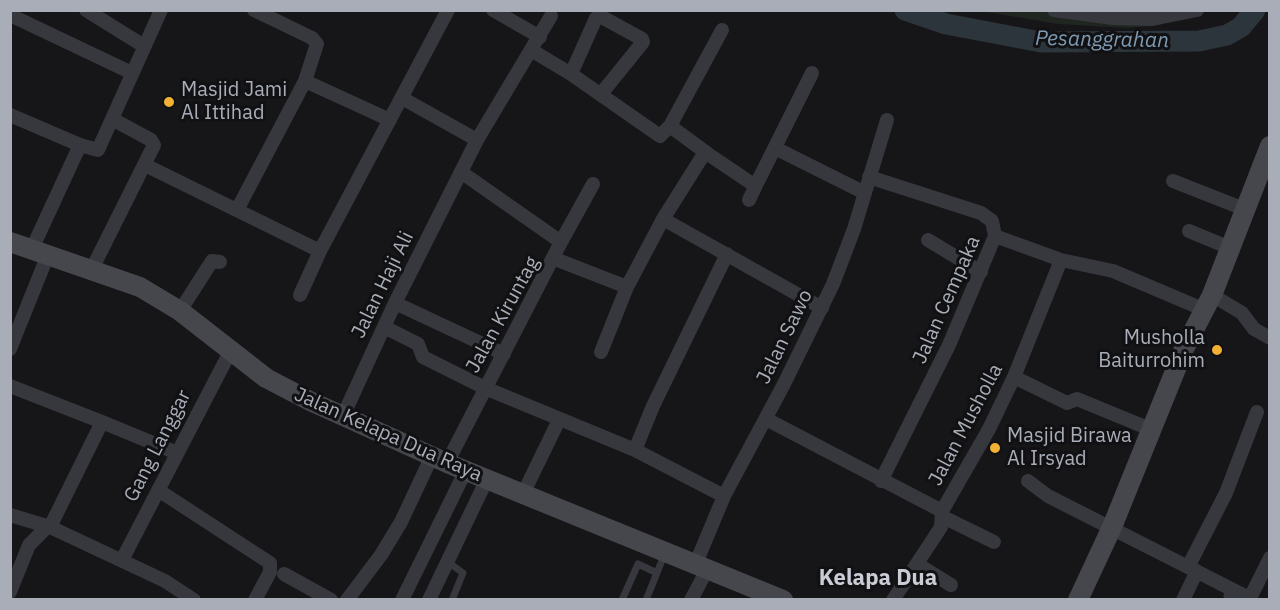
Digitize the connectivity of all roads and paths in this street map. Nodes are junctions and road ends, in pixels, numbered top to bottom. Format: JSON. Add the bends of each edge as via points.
{"nodes":[{"id":1,"x":86,"y":10,"type":"edge"},
{"id":2,"x":161,"y":10,"type":"edge"},
{"id":3,"x":254,"y":10,"type":"edge"},
{"id":4,"x":448,"y":10,"type":"edge"},
{"id":5,"x":493,"y":10,"type":"edge"},
{"id":6,"x":1054,"y":10,"type":"edge"},
{"id":7,"x":1197,"y":10,"type":"edge"},
{"id":8,"x":10,"y":15,"type":"edge"},
{"id":9,"x":551,"y":16,"type":"dead end"},
{"id":10,"x":722,"y":30,"type":"dead end"},
{"id":11,"x":540,"y":37,"type":"junction"},
{"id":12,"x":144,"y":45,"type":"junction"},
{"id":13,"x":531,"y":50,"type":"junction"},
{"id":14,"x":132,"y":73,"type":"junction"},
{"id":15,"x":812,"y":73,"type":"dead end"},
{"id":16,"x":571,"y":74,"type":"junction"},
{"id":17,"x":305,"y":81,"type":"junction"},
{"id":18,"x":601,"y":94,"type":"junction"},
{"id":19,"x":402,"y":98,"type":"junction"},
{"id":20,"x":10,"y":115,"type":"edge"},
{"id":21,"x":114,"y":120,"type":"junction"},
{"id":22,"x":390,"y":120,"type":"junction"},
{"id":23,"x":887,"y":120,"type":"dead end"},
{"id":24,"x":670,"y":126,"type":"junction"},
{"id":25,"x":477,"y":140,"type":"junction"},
{"id":26,"x":80,"y":145,"type":"junction"},
{"id":27,"x":1269,"y":146,"type":"edge"},
{"id":28,"x":773,"y":150,"type":"junction"},
{"id":29,"x":708,"y":154,"type":"junction"},
{"id":30,"x":145,"y":165,"type":"junction"},
{"id":31,"x":461,"y":172,"type":"junction"},
{"id":32,"x":869,"y":177,"type":"junction"},
{"id":33,"x":1173,"y":181,"type":"dead end"},
{"id":34,"x":757,"y":183,"type":"junction"},
{"id":35,"x":593,"y":184,"type":"dead end"},
{"id":36,"x":865,"y":192,"type":"junction"},
{"id":37,"x":749,"y":200,"type":"dead end"},
{"id":38,"x":1244,"y":209,"type":"junction"},
{"id":39,"x":237,"y":210,"type":"junction"},
{"id":40,"x":663,"y":219,"type":"junction"},
{"id":41,"x":1189,"y":231,"type":"dead end"},
{"id":42,"x":995,"y":236,"type":"junction"},
{"id":43,"x":928,"y":240,"type":"dead end"},
{"id":44,"x":10,"y":242,"type":"edge"},
{"id":45,"x":561,"y":242,"type":"junction"},
{"id":46,"x":1230,"y":248,"type":"junction"},
{"id":47,"x":320,"y":251,"type":"junction"},
{"id":48,"x":39,"y":254,"type":"junction"},
{"id":49,"x":727,"y":254,"type":"junction"},
{"id":50,"x":555,"y":259,"type":"junction"},
{"id":51,"x":1061,"y":260,"type":"junction"},
{"id":52,"x":220,"y":262,"type":"dead end"},
{"id":53,"x":92,"y":268,"type":"junction"},
{"id":54,"x":981,"y":272,"type":"junction"},
{"id":55,"x":627,"y":287,"type":"junction"},
{"id":56,"x":300,"y":295,"type":"dead end"},
{"id":57,"x":1208,"y":302,"type":"junction"},
{"id":58,"x":395,"y":303,"type":"junction"},
{"id":59,"x":822,"y":308,"type":"junction"},
{"id":60,"x":180,"y":311,"type":"junction"},
{"id":61,"x":384,"y":327,"type":"junction"},
{"id":62,"x":1268,"y":335,"type":"edge"},
{"id":63,"x":10,"y":349,"type":"edge"},
{"id":64,"x":230,"y":352,"type":"junction"},
{"id":65,"x":601,"y":352,"type":"dead end"},
{"id":66,"x":504,"y":354,"type":"junction"},
{"id":67,"x":1014,"y":377,"type":"junction"},
{"id":68,"x":10,"y":386,"type":"edge"},
{"id":69,"x":485,"y":388,"type":"junction"},
{"id":70,"x":1257,"y":412,"type":"dead end"},
{"id":71,"x":343,"y":416,"type":"junction"},
{"id":72,"x":766,"y":419,"type":"junction"},
{"id":73,"x":559,"y":420,"type":"junction"},
{"id":74,"x":102,"y":422,"type":"junction"},
{"id":75,"x":1150,"y":429,"type":"junction"},
{"id":76,"x":635,"y":450,"type":"junction"},
{"id":77,"x":177,"y":453,"type":"junction"},
{"id":78,"x":440,"y":459,"type":"junction"},
{"id":79,"x":466,"y":470,"type":"junction"},
{"id":80,"x":487,"y":479,"type":"junction"},
{"id":81,"x":881,"y":481,"type":"junction"},
{"id":82,"x":1028,"y":481,"type":"dead end"},
{"id":83,"x":158,"y":490,"type":"junction"},
{"id":84,"x":524,"y":494,"type":"junction"},
{"id":85,"x":724,"y":496,"type":"junction"},
{"id":86,"x":943,"y":514,"type":"junction"},
{"id":87,"x":10,"y":515,"type":"edge"},
{"id":88,"x":48,"y":527,"type":"junction"},
{"id":89,"x":1112,"y":527,"type":"junction"},
{"id":90,"x":994,"y":542,"type":"dead end"},
{"id":91,"x":666,"y":551,"type":"junction"},
{"id":92,"x":1269,"y":558,"type":"edge"},
{"id":93,"x":122,"y":560,"type":"junction"},
{"id":94,"x":448,"y":562,"type":"junction"},
{"id":95,"x":917,"y":564,"type":"junction"},
{"id":96,"x":702,"y":565,"type":"junction"},
{"id":97,"x":1193,"y":569,"type":"junction"},
{"id":98,"x":13,"y":573,"type":"edge"},
{"id":99,"x":657,"y":573,"type":"junction"},
{"id":100,"x":284,"y":574,"type":"dead end"},
{"id":101,"x":951,"y":585,"type":"dead end"},
{"id":102,"x":10,"y":592,"type":"edge"},
{"id":103,"x":1232,"y":594,"type":"edge"},
{"id":104,"x":760,"y":595,"type":"edge"},
{"id":105,"x":194,"y":600,"type":"edge"},
{"id":106,"x":255,"y":600,"type":"edge"},
{"id":107,"x":331,"y":600,"type":"edge"},
{"id":108,"x":347,"y":600,"type":"edge"},
{"id":109,"x":402,"y":600,"type":"edge"},
{"id":110,"x":429,"y":600,"type":"edge"},
{"id":111,"x":452,"y":600,"type":"edge"},
{"id":112,"x":622,"y":600,"type":"edge"},
{"id":113,"x":646,"y":600,"type":"edge"},
{"id":114,"x":691,"y":600,"type":"edge"},
{"id":115,"x":783,"y":600,"type":"edge"},
{"id":116,"x":893,"y":600,"type":"edge"},
{"id":117,"x":1078,"y":600,"type":"edge"},
{"id":118,"x":1183,"y":600,"type":"edge"}],
"edges":[{"from":1,"to":12,"type":"street"},
{"from":2,"to":12,"type":"street"},
{"from":3,"to":17,"type":"street","via":[[315,40],[316,49]]},
{"from":4,"to":19,"type":"street"},
{"from":5,"to":11,"type":"street"},
{"from":6,"to":7,"type":"street","via":[[1152,19]]},
{"from":8,"to":14,"type":"street"},
{"from":9,"to":11,"type":"street","name":"Jalan Haji Ali"},
{"from":10,"to":24,"type":"street"},
{"from":11,"to":13,"type":"street","name":"Jalan Haji Ali"},
{"from":12,"to":14,"type":"street"},
{"from":13,"to":16,"type":"street"},
{"from":13,"to":25,"type":"street","name":"Jalan Haji Ali"},
{"from":14,"to":21,"type":"street"},
{"from":15,"to":28,"type":"street"},
{"from":16,"to":18,"type":"street"},
{"from":16,"to":18,"type":"street","via":[[600,16],[642,39]]},
{"from":17,"to":22,"type":"street"},
{"from":17,"to":39,"type":"street"},
{"from":18,"to":24,"type":"street","via":[[660,136]]},
{"from":19,"to":22,"type":"street"},
{"from":19,"to":25,"type":"street"},
{"from":20,"to":26,"type":"street"},
{"from":21,"to":26,"type":"street","via":[[98,150]]},
{"from":21,"to":30,"type":"street","via":[[154,142]]},
{"from":22,"to":47,"type":"street"},
{"from":23,"to":32,"type":"street","name":"Jalan Sawo"},
{"from":24,"to":29,"type":"street"},
{"from":25,"to":31,"type":"street","name":"Jalan Haji Ali"},
{"from":26,"to":48,"type":"street"},
{"from":27,"to":38,"type":"street"},
{"from":28,"to":34,"type":"street"},
{"from":28,"to":36,"type":"street"},
{"from":29,"to":34,"type":"street","via":[[751,183]]},
{"from":29,"to":40,"type":"street","via":[[702,157]]},
{"from":30,"to":39,"type":"street"},
{"from":30,"to":53,"type":"street"},
{"from":31,"to":45,"type":"street"},
{"from":31,"to":58,"type":"street","name":"Jalan Haji Ali"},
{"from":32,"to":36,"type":"street","name":"Jalan Sawo"},
{"from":32,"to":42,"type":"street","via":[[981,213],[992,221]]},
{"from":33,"to":38,"type":"street"},
{"from":34,"to":37,"type":"street"},
{"from":35,"to":45,"type":"street"},
{"from":36,"to":59,"type":"street","name":"Jalan Sawo"},
{"from":38,"to":46,"type":"street"},
{"from":39,"to":47,"type":"street"},
{"from":40,"to":49,"type":"street"},
{"from":40,"to":55,"type":"street"},
{"from":41,"to":46,"type":"street"},
{"from":42,"to":51,"type":"street","name":"Jalan Cempaka"},
{"from":42,"to":54,"type":"street","name":"Jalan Cempaka"},
{"from":43,"to":54,"type":"street"},
{"from":44,"to":48,"type":"street","name":"Jalan Kelapa Dua Raya"},
{"from":45,"to":50,"type":"street"},
{"from":46,"to":57,"type":"street"},
{"from":47,"to":56,"type":"street"},
{"from":48,"to":53,"type":"street","name":"Jalan Kelapa Dua Raya"},
{"from":48,"to":63,"type":"street"},
{"from":49,"to":59,"type":"street"},
{"from":49,"to":76,"type":"street"},
{"from":50,"to":55,"type":"street","name":"Jalan Kiruntag"},
{"from":50,"to":66,"type":"street","name":"Jalan Kiruntag"},
{"from":51,"to":57,"type":"street","name":"Jalan Cempaka","via":[[1113,271]]},
{"from":51,"to":67,"type":"street","name":"Jalan Musholla"},
{"from":52,"to":60,"type":"street","via":[[212,261]]},
{"from":53,"to":60,"type":"street","name":"Jalan Kelapa Dua Raya","via":[[140,287]]},
{"from":54,"to":81,"type":"street","name":"Jalan Cempaka","via":[[916,415]]},
{"from":55,"to":65,"type":"street"},
{"from":57,"to":62,"type":"street","name":"Jalan Cempaka","via":[[1242,313],[1254,329]]},
{"from":57,"to":75,"type":"street"},
{"from":58,"to":61,"type":"street","name":"Jalan Haji Ali"},
{"from":58,"to":66,"type":"street"},
{"from":59,"to":72,"type":"street","name":"Jalan Sawo"},
{"from":60,"to":64,"type":"street","name":"Jalan Kelapa Dua Raya"},
{"from":61,"to":69,"type":"street","via":[[418,344],[423,357]]},
{"from":61,"to":71,"type":"street","name":"Jalan Haji Ali"},
{"from":64,"to":71,"type":"street","name":"Jalan Kelapa Dua Raya","via":[[266,378]]},
{"from":64,"to":77,"type":"street","name":"Gang Langgar"},
{"from":66,"to":69,"type":"street","name":"Jalan Kiruntag"},
{"from":67,"to":75,"type":"street","via":[[1067,403],[1077,399]]},
{"from":67,"to":86,"type":"street","name":"Jalan Musholla"},
{"from":68,"to":74,"type":"street"},
{"from":69,"to":73,"type":"street"},
{"from":69,"to":78,"type":"street","name":"Jalan Kiruntag"},
{"from":70,"to":97,"type":"street"},
{"from":71,"to":78,"type":"street","name":"Jalan Kelapa Dua Raya"},
{"from":72,"to":81,"type":"street"},
{"from":72,"to":85,"type":"street","name":"Jalan Sawo"},
{"from":73,"to":76,"type":"street"},
{"from":73,"to":84,"type":"street"},
{"from":74,"to":77,"type":"street"},
{"from":74,"to":88,"type":"street"},
{"from":75,"to":89,"type":"street"},
{"from":76,"to":85,"type":"street"},
{"from":77,"to":83,"type":"street","name":"Gang Langgar"},
{"from":78,"to":79,"type":"street","name":"Jalan Kelapa Dua Raya"},
{"from":78,"to":108,"type":"street","name":"Jalan Kiruntag","via":[[381,555]]},
{"from":79,"to":80,"type":"street","name":"Jalan Kelapa Dua Raya"},
{"from":79,"to":109,"type":"street"},
{"from":80,"to":84,"type":"street","name":"Jalan Kelapa Dua Raya"},
{"from":80,"to":94,"type":"street"},
{"from":81,"to":86,"type":"street"},
{"from":82,"to":89,"type":"street","via":[[1048,496]]},
{"from":83,"to":93,"type":"street","name":"Gang Langgar"},
{"from":83,"to":106,"type":"street","via":[[270,563],[270,572]]},
{"from":84,"to":91,"type":"street","name":"Jalan Kelapa Dua Raya"},
{"from":85,"to":96,"type":"street","name":"Jalan Sawo"},
{"from":86,"to":90,"type":"street"},
{"from":86,"to":95,"type":"street","name":"Jalan Musholla","via":[[941,527]]},
{"from":87,"to":88,"type":"street"},
{"from":88,"to":93,"type":"street"},
{"from":88,"to":98,"type":"street","via":[[29,545]]},
{"from":89,"to":97,"type":"street"},
{"from":89,"to":117,"type":"street"},
{"from":91,"to":96,"type":"street","name":"Jalan Kelapa Dua Raya"},
{"from":91,"to":99,"type":"lane"},
{"from":92,"to":103,"type":"street","via":[[1250,597]]},
{"from":93,"to":105,"type":"street"},
{"from":94,"to":110,"type":"street"},
{"from":94,"to":111,"type":"lane","via":[[463,573]]},
{"from":95,"to":101,"type":"street"},
{"from":95,"to":116,"type":"street","name":"Jalan Musholla"},
{"from":96,"to":104,"type":"street","name":"Jalan Kelapa Dua Raya"},
{"from":96,"to":114,"type":"street","name":"Jalan Sawo"},
{"from":97,"to":103,"type":"street"},
{"from":97,"to":118,"type":"street"},
{"from":98,"to":102,"type":"street"},
{"from":99,"to":112,"type":"lane","via":[[638,564]]},
{"from":99,"to":113,"type":"lane"},
{"from":100,"to":107,"type":"street"},
{"from":104,"to":115,"type":"street","name":"Jalan Kelapa Dua Raya"}]}
